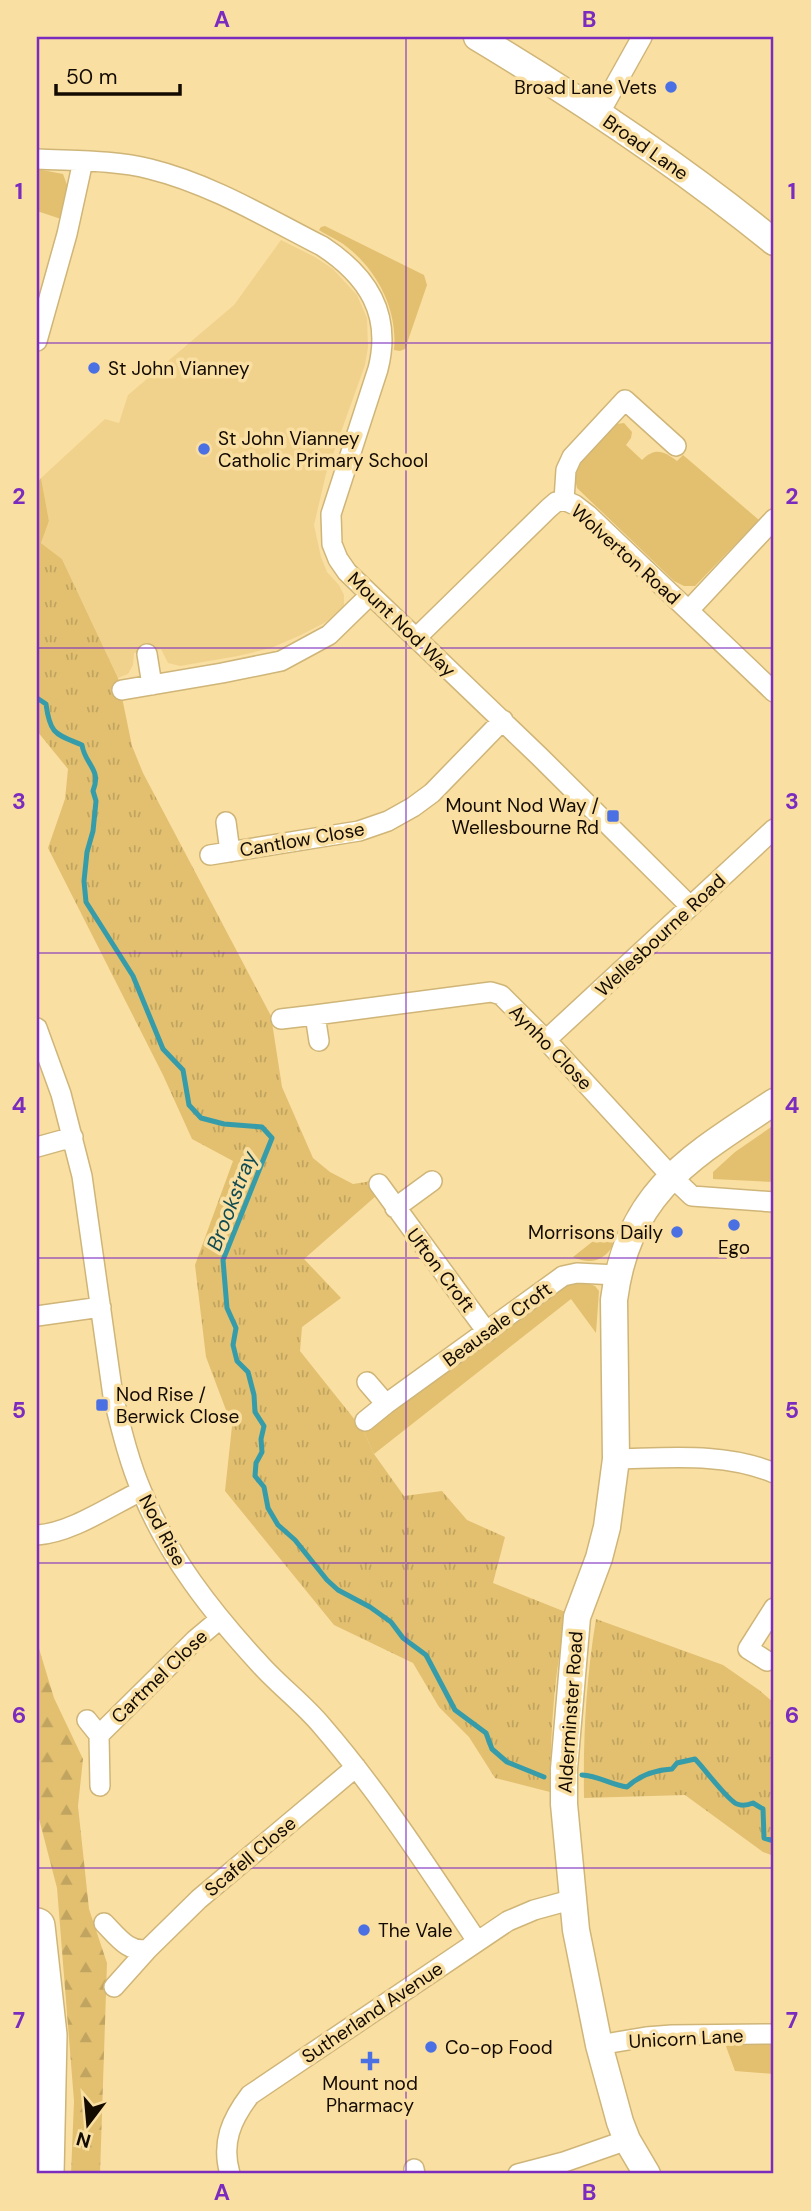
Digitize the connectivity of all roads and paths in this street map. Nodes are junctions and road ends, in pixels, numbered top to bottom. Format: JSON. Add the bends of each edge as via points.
{"nodes":[{"id":1,"x":477,"y":37,"type":"edge"},
{"id":2,"x":642,"y":37,"type":"edge"},
{"id":3,"x":599,"y":114,"type":"junction"},
{"id":4,"x":37,"y":159,"type":"edge"},
{"id":5,"x":83,"y":162,"type":"junction"},
{"id":6,"x":774,"y":242,"type":"edge"},
{"id":7,"x":37,"y":341,"type":"edge"},
{"id":8,"x":676,"y":446,"type":"dead end"},
{"id":9,"x":564,"y":500,"type":"junction"},
{"id":10,"x":774,"y":519,"type":"edge"},
{"id":11,"x":370,"y":595,"type":"junction"},
{"id":12,"x":689,"y":610,"type":"junction"},
{"id":13,"x":416,"y":638,"type":"junction"},
{"id":14,"x":147,"y":654,"type":"dead end"},
{"id":15,"x":152,"y":685,"type":"junction"},
{"id":16,"x":122,"y":690,"type":"dead end"},
{"id":17,"x":774,"y":692,"type":"edge"},
{"id":18,"x":503,"y":720,"type":"junction"},
{"id":19,"x":226,"y":822,"type":"dead end"},
{"id":20,"x":774,"y":829,"type":"edge"},
{"id":21,"x":230,"y":852,"type":"junction"},
{"id":22,"x":210,"y":855,"type":"dead end"},
{"id":23,"x":690,"y":906,"type":"junction"},
{"id":24,"x":315,"y":1015,"type":"junction"},
{"id":25,"x":281,"y":1019,"type":"dead end"},
{"id":26,"x":37,"y":1028,"type":"edge"},
{"id":27,"x":546,"y":1040,"type":"junction"},
{"id":28,"x":319,"y":1041,"type":"dead end"},
{"id":29,"x":774,"y":1102,"type":"edge"},
{"id":30,"x":73,"y":1137,"type":"junction"},
{"id":31,"x":37,"y":1147,"type":"edge"},
{"id":32,"x":671,"y":1176,"type":"junction"},
{"id":33,"x":432,"y":1181,"type":"dead end"},
{"id":34,"x":379,"y":1184,"type":"dead end"},
{"id":35,"x":774,"y":1202,"type":"edge"},
{"id":36,"x":395,"y":1208,"type":"junction"},
{"id":37,"x":617,"y":1275,"type":"junction"},
{"id":38,"x":101,"y":1307,"type":"junction"},
{"id":39,"x":37,"y":1315,"type":"edge"},
{"id":40,"x":487,"y":1332,"type":"junction"},
{"id":41,"x":367,"y":1382,"type":"dead end"},
{"id":42,"x":386,"y":1405,"type":"junction"},
{"id":43,"x":365,"y":1421,"type":"dead end"},
{"id":44,"x":616,"y":1459,"type":"junction"},
{"id":45,"x":774,"y":1473,"type":"edge"},
{"id":46,"x":141,"y":1491,"type":"junction"},
{"id":47,"x":41,"y":1536,"type":"edge"},
{"id":48,"x":774,"y":1608,"type":"edge"},
{"id":49,"x":220,"y":1619,"type":"junction"},
{"id":50,"x":767,"y":1661,"type":"dead end"},
{"id":51,"x":356,"y":1767,"type":"junction"},
{"id":52,"x":100,"y":1786,"type":"dead end"},
{"id":53,"x":574,"y":1899,"type":"junction"},
{"id":54,"x":104,"y":1923,"type":"dead end"},
{"id":55,"x":37,"y":1926,"type":"edge"},
{"id":56,"x":477,"y":1941,"type":"junction"},
{"id":57,"x":148,"y":1949,"type":"junction"},
{"id":58,"x":114,"y":1987,"type":"dead end"},
{"id":59,"x":774,"y":2034,"type":"edge"},
{"id":60,"x":599,"y":2045,"type":"junction"},
{"id":61,"x":627,"y":2140,"type":"junction"},
{"id":62,"x":46,"y":2174,"type":"edge"},
{"id":63,"x":230,"y":2174,"type":"edge"},
{"id":64,"x":518,"y":2174,"type":"edge"},
{"id":65,"x":647,"y":2174,"type":"edge"}],
"edges":[{"from":1,"to":3,"type":"street","name":"Broad Lane"},
{"from":2,"to":3,"type":"street"},
{"from":3,"to":6,"type":"street","name":"Broad Lane","via":[[721,198]]},
{"from":4,"to":5,"type":"street","name":"Mount Nod Way"},
{"from":5,"to":7,"type":"street"},
{"from":5,"to":11,"type":"street","name":"Mount Nod Way","via":[[149,168],[209,190],[332,252],[374,299],[380,314],[381,358],[334,500],[330,529],[338,559]]},
{"from":8,"to":9,"type":"street","via":[[625,400],[572,457],[566,470]]},
{"from":9,"to":12,"type":"street","name":"Wolverton Road","via":[[588,515]]},
{"from":9,"to":13,"type":"street","name":"Wolverton Road","via":[[549,508]]},
{"from":10,"to":12,"type":"street"},
{"from":11,"to":13,"type":"street","name":"Mount Nod Way"},
{"from":11,"to":15,"type":"street","via":[[329,635],[281,661]]},
{"from":12,"to":17,"type":"street","name":"Wolverton Road"},
{"from":13,"to":18,"type":"street","name":"Mount Nod Way"},
{"from":14,"to":15,"type":"street"},
{"from":15,"to":16,"type":"street"},
{"from":18,"to":21,"type":"street","name":"Cantlow Close","via":[[432,793],[388,821],[359,831]]},
{"from":18,"to":23,"type":"street","name":"Mount Nod Way"},
{"from":19,"to":21,"type":"street","name":"Cantlow Close"},
{"from":20,"to":23,"type":"street","name":"Wellesbourne Road"},
{"from":21,"to":22,"type":"street","name":"Cantlow Close"},
{"from":23,"to":27,"type":"street","name":"Wellesbourne Road"},
{"from":24,"to":25,"type":"street","name":"Aynho Close"},
{"from":24,"to":27,"type":"street","name":"Aynho Close","via":[[491,992],[501,995]]},
{"from":24,"to":28,"type":"street"},
{"from":26,"to":30,"type":"street","name":"Nod Rise"},
{"from":27,"to":32,"type":"street","name":"Aynho Close"},
{"from":29,"to":32,"type":"street","name":"Alderminster Road"},
{"from":30,"to":31,"type":"street"},
{"from":30,"to":38,"type":"street","name":"Nod Rise"},
{"from":32,"to":35,"type":"street","name":"Aynho Close","via":[[692,1196]]},
{"from":32,"to":37,"type":"street","name":"Alderminster Road","via":[[642,1215]]},
{"from":33,"to":36,"type":"street","name":"Ufton Croft"},
{"from":34,"to":36,"type":"street","name":"Ufton Croft"},
{"from":36,"to":40,"type":"street","name":"Ufton Croft"},
{"from":37,"to":40,"type":"street","name":"Beausale Croft","via":[[562,1276]]},
{"from":37,"to":44,"type":"street","name":"Alderminster Road","via":[[613,1325]]},
{"from":38,"to":39,"type":"street"},
{"from":38,"to":46,"type":"street","name":"Nod Rise","via":[[113,1396]]},
{"from":40,"to":42,"type":"street","name":"Beausale Croft"},
{"from":41,"to":42,"type":"street"},
{"from":42,"to":43,"type":"street","name":"Beausale Croft"},
{"from":44,"to":45,"type":"street","via":[[713,1458]]},
{"from":44,"to":53,"type":"street","name":"Alderminster Road","via":[[607,1527],[577,1617],[564,1769]]},
{"from":46,"to":47,"type":"street"},
{"from":46,"to":49,"type":"street","name":"Nod Rise","via":[[174,1555]]},
{"from":48,"to":50,"type":"street","via":[[748,1649]]},
{"from":49,"to":51,"type":"street","name":"Nod Rise"},
{"from":49,"to":52,"type":"street","name":"Cartmel Close","via":[[93,1727]]},
{"from":51,"to":56,"type":"street","name":"Nod Rise"},
{"from":51,"to":57,"type":"street","name":"Scafell Close","via":[[199,1899]]},
{"from":53,"to":56,"type":"street","name":"Sutherland Avenue","via":[[508,1921]]},
{"from":53,"to":60,"type":"street","name":"Alderminster Road"},
{"from":54,"to":57,"type":"street","via":[[129,1948],[138,1952]]},
{"from":55,"to":62,"type":"highway","via":[[49,2035]]},
{"from":56,"to":63,"type":"street","name":"Sutherland Avenue","via":[[250,2095],[227,2136]]},
{"from":57,"to":58,"type":"street","name":"Scafell Close"},
{"from":59,"to":60,"type":"street","name":"Unicorn Lane","via":[[672,2035]]},
{"from":60,"to":61,"type":"street","name":"Alderminster Road"},
{"from":61,"to":64,"type":"street"},
{"from":61,"to":65,"type":"street","name":"Alderminster Road"}]}
